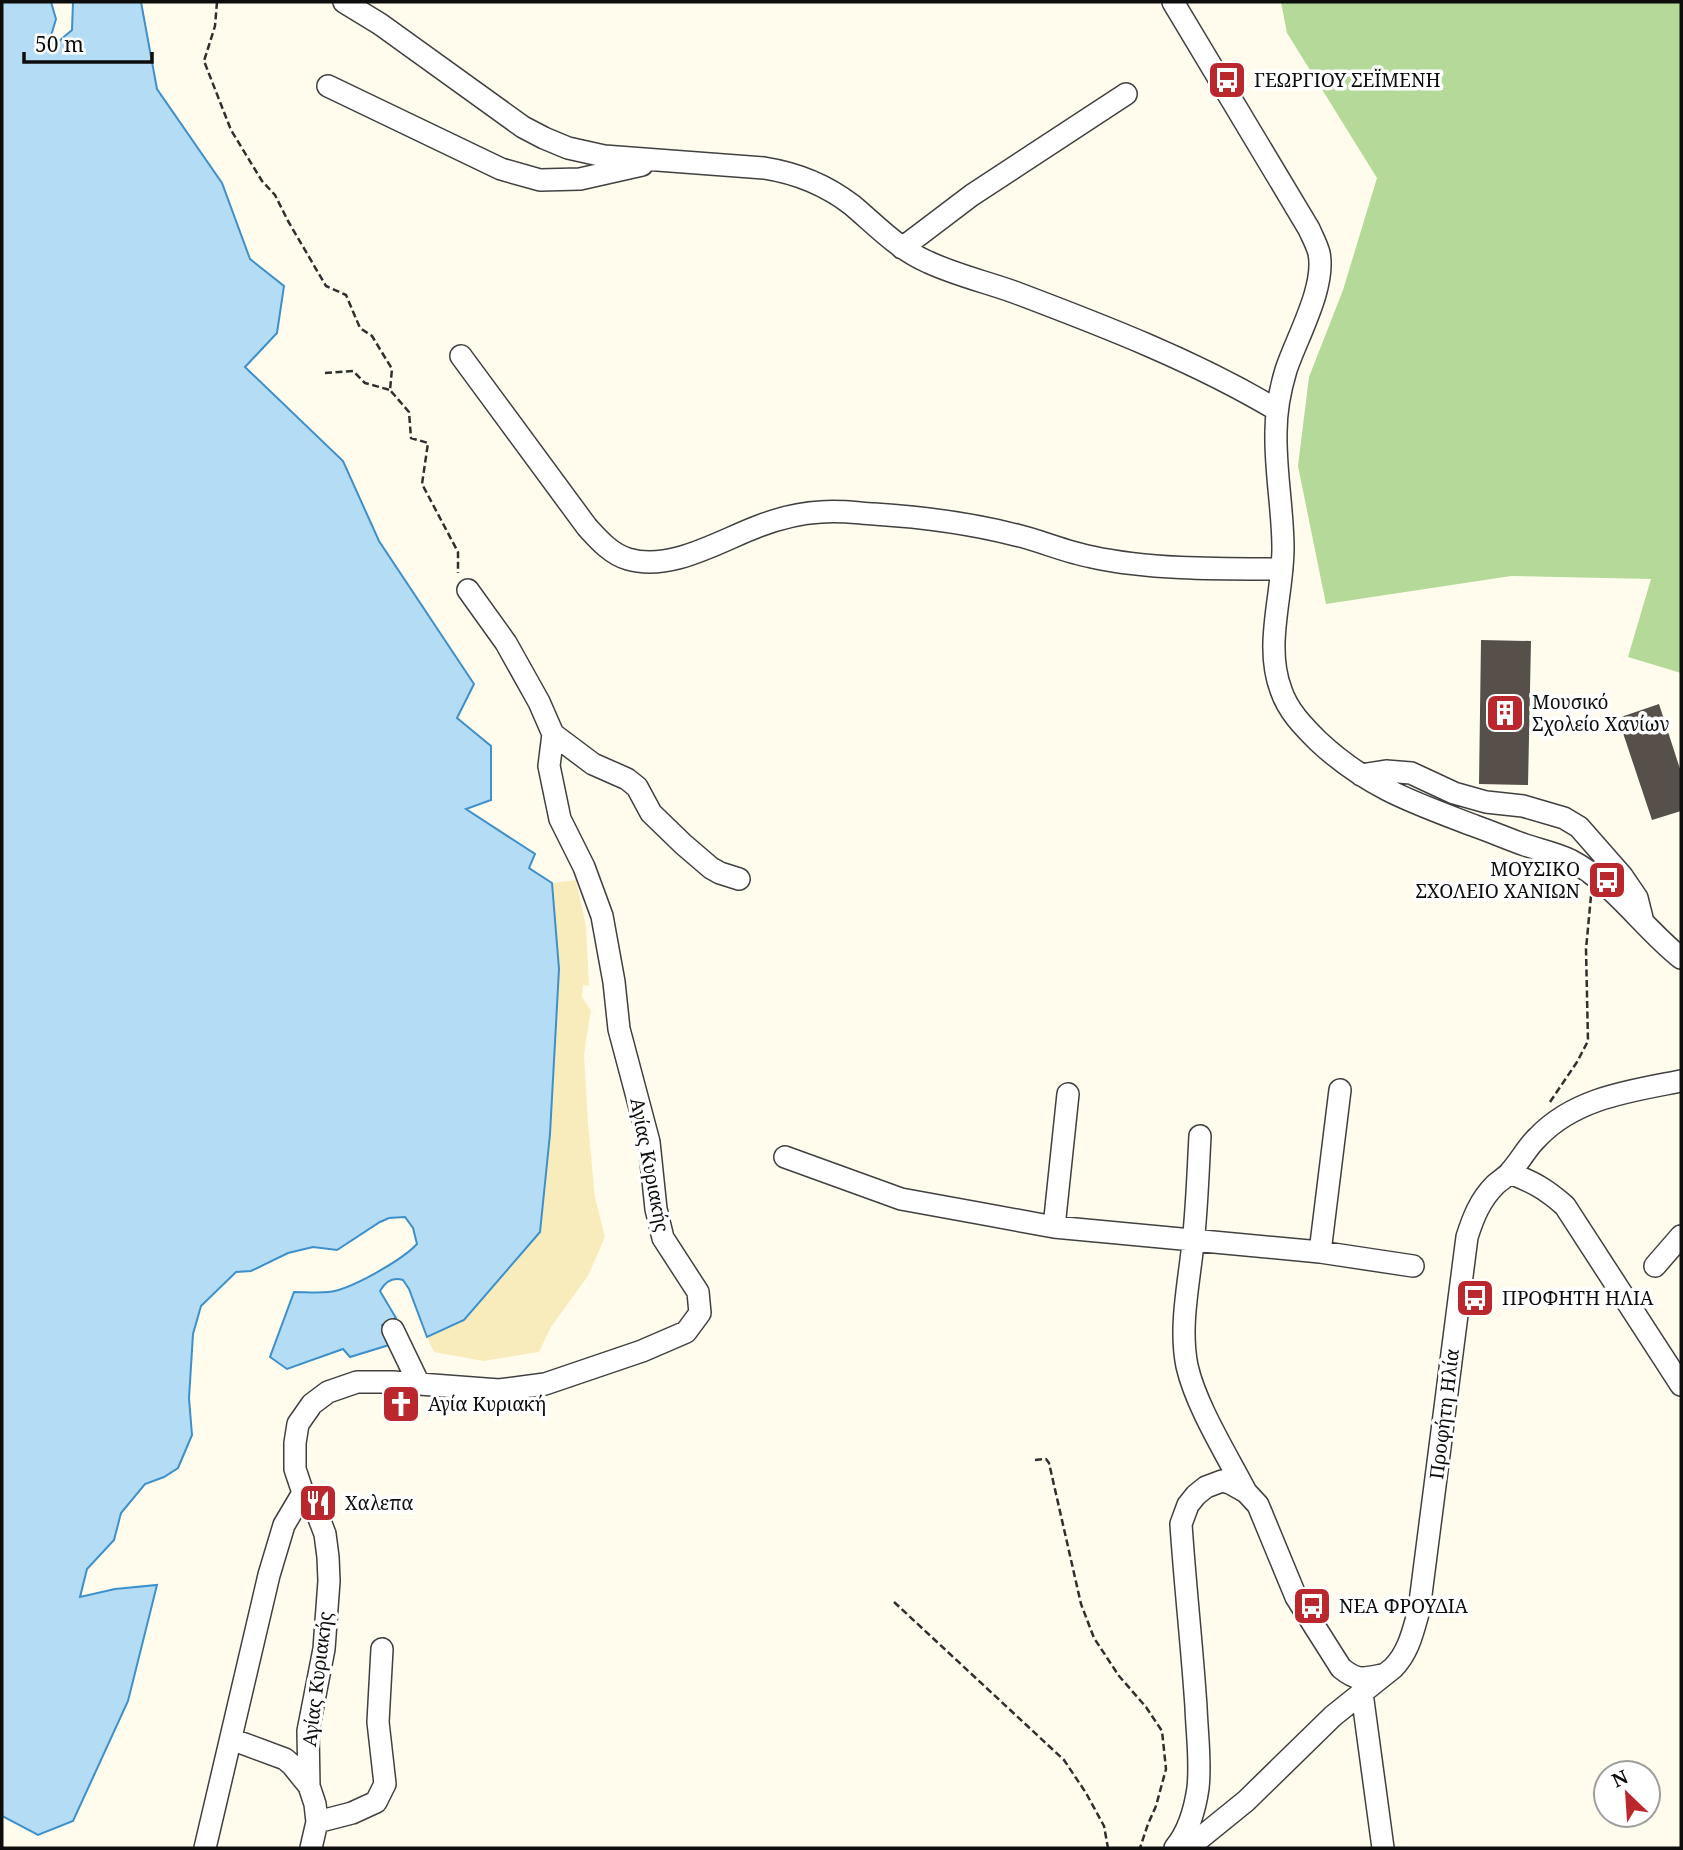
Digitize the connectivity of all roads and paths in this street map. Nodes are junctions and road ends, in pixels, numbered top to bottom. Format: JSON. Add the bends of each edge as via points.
{"nodes":[{"id":1,"x":217,"y":2,"type":"edge"},
{"id":2,"x":344,"y":2,"type":"edge"},
{"id":3,"x":1173,"y":2,"type":"edge"},
{"id":4,"x":328,"y":86,"type":"dead end"},
{"id":5,"x":1126,"y":94,"type":"dead end"},
{"id":6,"x":665,"y":159,"type":"junction"},
{"id":7,"x":902,"y":248,"type":"junction"},
{"id":8,"x":461,"y":356,"type":"dead end"},
{"id":9,"x":326,"y":373,"type":"dead end"},
{"id":10,"x":390,"y":390,"type":"junction"},
{"id":11,"x":1277,"y":410,"type":"junction"},
{"id":12,"x":1282,"y":569,"type":"junction"},
{"id":13,"x":468,"y":590,"type":"joint"},
{"id":14,"x":553,"y":734,"type":"junction"},
{"id":15,"x":1361,"y":775,"type":"junction"},
{"id":16,"x":1594,"y":875,"type":"junction"},
{"id":17,"x":739,"y":879,"type":"dead end"},
{"id":18,"x":1643,"y":922,"type":"junction"},
{"id":19,"x":1681,"y":958,"type":"edge"},
{"id":20,"x":1681,"y":1081,"type":"edge"},
{"id":21,"x":1340,"y":1090,"type":"dead end"},
{"id":22,"x":1068,"y":1094,"type":"dead end"},
{"id":23,"x":1546,"y":1108,"type":"dead end"},
{"id":24,"x":1200,"y":1136,"type":"dead end"},
{"id":25,"x":785,"y":1157,"type":"dead end"},
{"id":26,"x":1510,"y":1173,"type":"junction"},
{"id":27,"x":1054,"y":1227,"type":"junction"},
{"id":28,"x":1681,"y":1236,"type":"edge"},
{"id":29,"x":1194,"y":1239,"type":"junction"},
{"id":30,"x":1320,"y":1252,"type":"junction"},
{"id":31,"x":1413,"y":1266,"type":"dead end"},
{"id":32,"x":1655,"y":1266,"type":"dead end"},
{"id":33,"x":393,"y":1330,"type":"dead end"},
{"id":34,"x":419,"y":1384,"type":"junction"},
{"id":35,"x":1681,"y":1385,"type":"edge"},
{"id":36,"x":1035,"y":1460,"type":"dead end"},
{"id":37,"x":1246,"y":1492,"type":"junction"},
{"id":38,"x":303,"y":1493,"type":"junction"},
{"id":39,"x":894,"y":1602,"type":"dead end"},
{"id":40,"x":382,"y":1650,"type":"dead end"},
{"id":41,"x":1382,"y":1675,"type":"junction"},
{"id":42,"x":1362,"y":1693,"type":"junction"},
{"id":43,"x":231,"y":1739,"type":"junction"},
{"id":44,"x":309,"y":1786,"type":"junction"},
{"id":45,"x":317,"y":1822,"type":"junction"},
{"id":46,"x":205,"y":1848,"type":"edge"},
{"id":47,"x":311,"y":1848,"type":"edge"},
{"id":48,"x":1108,"y":1848,"type":"edge"},
{"id":49,"x":1140,"y":1848,"type":"edge"},
{"id":50,"x":1175,"y":1848,"type":"edge"},
{"id":51,"x":1188,"y":1848,"type":"edge"},
{"id":52,"x":1383,"y":1848,"type":"edge"}],
"edges":[{"from":1,"to":10,"type":"path","via":[[204,61],[231,130],[275,195],[326,286],[346,295],[360,328],[372,336],[392,369]]},
{"from":2,"to":6,"type":"street","via":[[544,138],[604,156]]},
{"from":3,"to":11,"type":"street","via":[[1309,229],[1319,254],[1316,289]]},
{"from":4,"to":6,"type":"street","via":[[501,169],[540,180],[580,179]]},
{"from":5,"to":7,"type":"street","via":[[972,195]]},
{"from":6,"to":7,"type":"street","via":[[764,168],[800,177],[834,193]]},
{"from":7,"to":11,"type":"street","via":[[930,263],[1163,352]]},
{"from":8,"to":12,"type":"street","via":[[587,527],[609,550],[626,559],[661,561],[785,517],[843,511],[950,521],[1124,562]]},
{"from":9,"to":10,"type":"path","via":[[353,371],[365,383]]},
{"from":10,"to":13,"type":"path","via":[[409,412],[411,438],[428,443],[422,484],[458,552],[457,570]]},
{"from":11,"to":12,"type":"street"},
{"from":12,"to":15,"type":"street","via":[[1273,653],[1280,690],[1299,722]]},
{"from":13,"to":14,"type":"street","name":"Αγίας Κυριακής","via":[[506,643]]},
{"from":14,"to":17,"type":"street","via":[[593,764],[637,787],[651,813],[684,845],[720,873]]},
{"from":14,"to":34,"type":"street","name":"Αγίας Κυριακής","via":[[549,766],[557,806],[602,916],[619,1029],[649,1142],[663,1238],[698,1292],[700,1313],[686,1332],[544,1384],[499,1390]]},
{"from":15,"to":16,"type":"street","via":[[1408,801],[1570,860]]},
{"from":15,"to":18,"type":"street","via":[[1411,774],[1454,793],[1564,818],[1578,827],[1622,876],[1637,898]]},
{"from":16,"to":18,"type":"street"},
{"from":16,"to":23,"type":"path","via":[[1586,949],[1588,1041]]},
{"from":18,"to":19,"type":"street"},
{"from":20,"to":26,"type":"street","name":"Προφήτη Ηλία","via":[[1583,1105],[1538,1137]]},
{"from":21,"to":30,"type":"street"},
{"from":22,"to":27,"type":"street"},
{"from":24,"to":29,"type":"street"},
{"from":25,"to":27,"type":"street","via":[[901,1199]]},
{"from":26,"to":35,"type":"street","via":[[1535,1182],[1565,1206]]},
{"from":26,"to":41,"type":"street","name":"Προφήτη Ηλία","via":[[1480,1204],[1467,1237],[1419,1610],[1401,1659]]},
{"from":27,"to":29,"type":"street"},
{"from":28,"to":32,"type":"street"},
{"from":29,"to":30,"type":"street"},
{"from":29,"to":37,"type":"street","via":[[1184,1344],[1187,1366]]},
{"from":30,"to":31,"type":"street"},
{"from":33,"to":34,"type":"street"},
{"from":34,"to":38,"type":"street","name":"Αγίας Κυριακής","via":[[357,1382],[328,1392],[312,1404],[298,1424],[295,1443],[295,1469]]},
{"from":36,"to":49,"type":"path","via":[[1049,1463],[1081,1604],[1094,1638],[1162,1731],[1166,1769]]},
{"from":37,"to":41,"type":"street","via":[[1258,1505],[1296,1597],[1341,1668],[1361,1679]]},
{"from":37,"to":50,"type":"street","via":[[1222,1481],[1206,1488],[1188,1505],[1181,1524],[1199,1785],[1192,1816]]},
{"from":38,"to":43,"type":"street","via":[[284,1525],[269,1575]]},
{"from":38,"to":44,"type":"street","name":"Αγίας Κυριακής","via":[[325,1534],[328,1581],[324,1649],[308,1731]]},
{"from":39,"to":48,"type":"path","via":[[1064,1760],[1104,1826]]},
{"from":40,"to":45,"type":"street","via":[[379,1723],[385,1784],[376,1801]]},
{"from":41,"to":42,"type":"street","name":"Προφήτη Ηλία"},
{"from":42,"to":51,"type":"street","name":"Προφήτη Ηλία"},
{"from":42,"to":52,"type":"street"},
{"from":43,"to":44,"type":"street","via":[[285,1759]]},
{"from":43,"to":46,"type":"street"},
{"from":44,"to":45,"type":"street","name":"Αγίας Κυριακής"},
{"from":45,"to":47,"type":"street","name":"Αγίας Κυριακής"}]}
